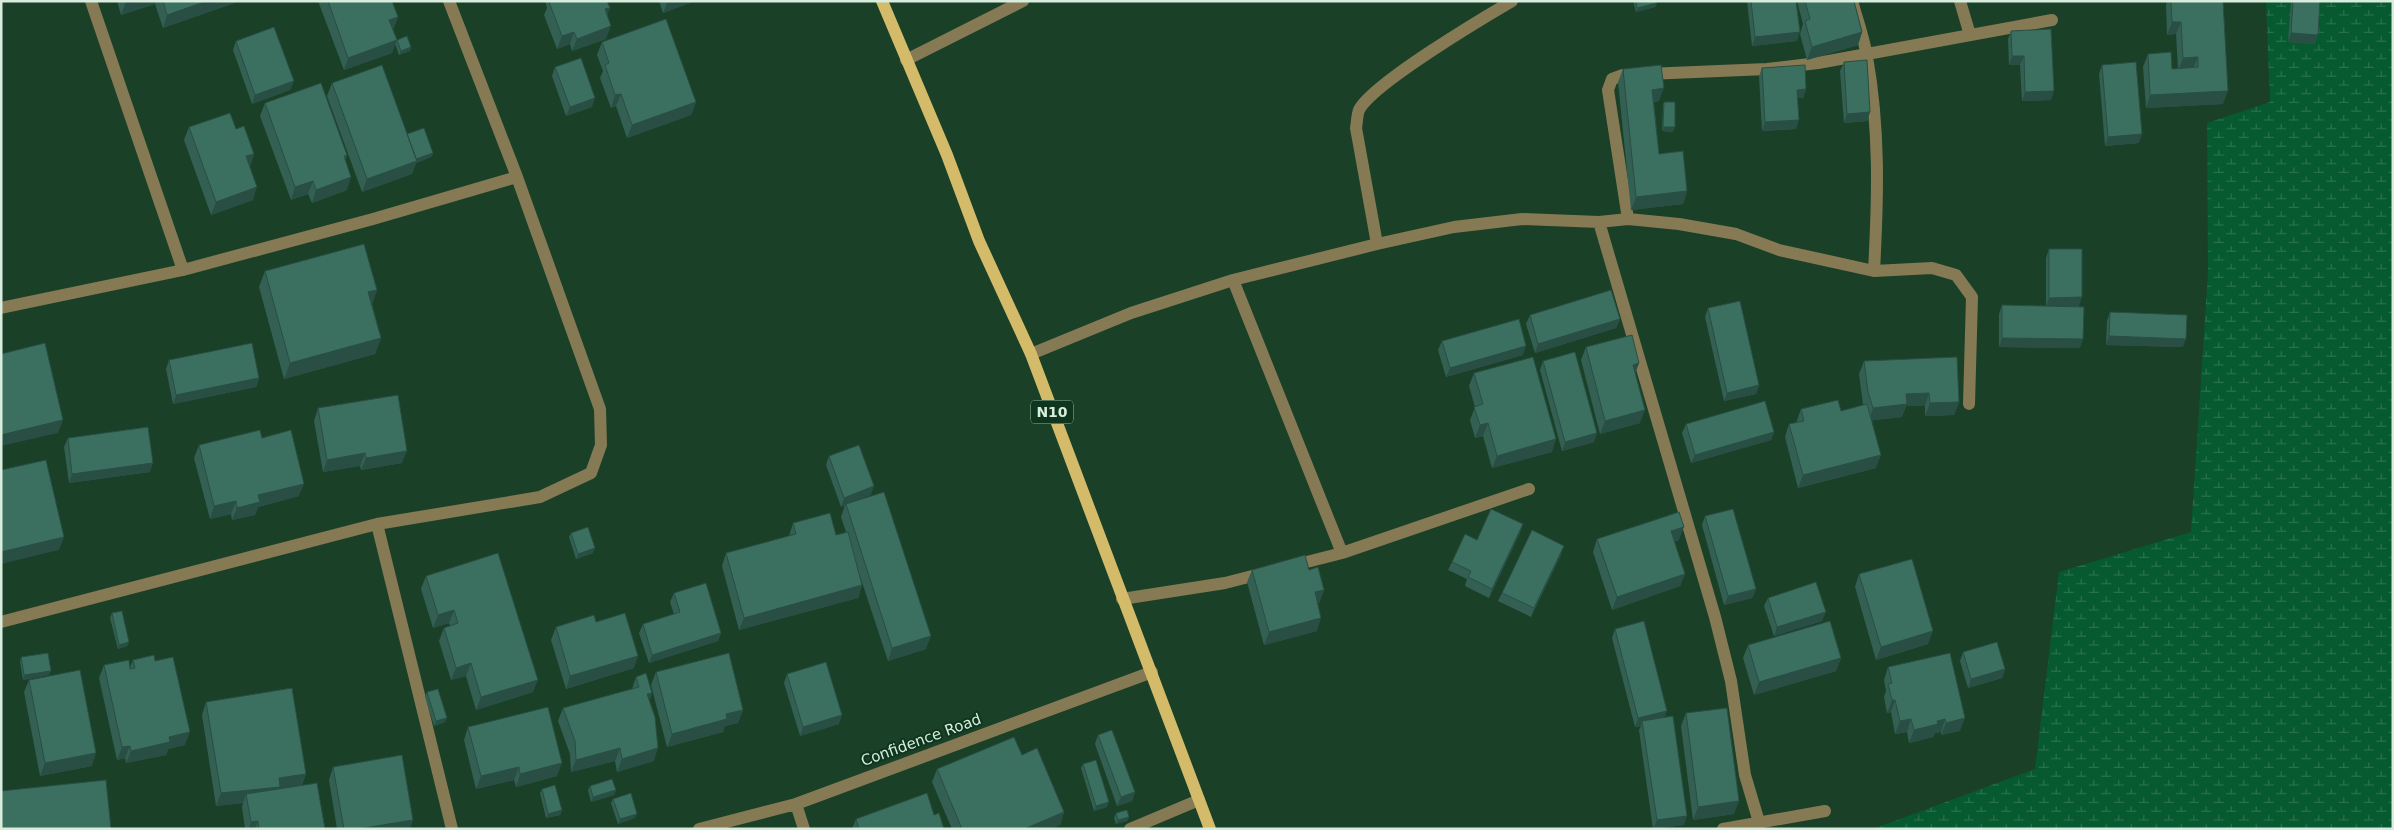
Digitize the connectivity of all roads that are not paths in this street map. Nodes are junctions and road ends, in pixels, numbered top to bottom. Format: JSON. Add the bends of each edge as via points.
{"nodes":[{"id":1,"x":91,"y":1,"type":"edge"},
{"id":2,"x":449,"y":1,"type":"edge"},
{"id":3,"x":1023,"y":1,"type":"edge"},
{"id":4,"x":1512,"y":1,"type":"edge"},
{"id":5,"x":1852,"y":1,"type":"edge"},
{"id":6,"x":1960,"y":1,"type":"edge"},
{"id":7,"x":885,"y":2,"type":"edge"},
{"id":8,"x":2052,"y":20,"type":"dead end"},
{"id":9,"x":1970,"y":35,"type":"junction"},
{"id":10,"x":1867,"y":56,"type":"junction"},
{"id":11,"x":906,"y":60,"type":"junction"},
{"id":12,"x":517,"y":177,"type":"junction"},
{"id":13,"x":1628,"y":219,"type":"junction"},
{"id":14,"x":1600,"y":222,"type":"junction"},
{"id":15,"x":1377,"y":244,"type":"junction"},
{"id":16,"x":183,"y":270,"type":"junction"},
{"id":17,"x":1874,"y":271,"type":"junction"},
{"id":18,"x":1233,"y":280,"type":"junction"},
{"id":19,"x":1,"y":308,"type":"edge"},
{"id":20,"x":1031,"y":354,"type":"junction"},
{"id":21,"x":1969,"y":404,"type":"dead end"},
{"id":22,"x":1529,"y":489,"type":"dead end"},
{"id":23,"x":377,"y":524,"type":"junction"},
{"id":24,"x":1342,"y":553,"type":"junction"},
{"id":25,"x":1122,"y":599,"type":"junction"},
{"id":26,"x":1,"y":622,"type":"edge"},
{"id":27,"x":1152,"y":672,"type":"junction"},
{"id":28,"x":1199,"y":800,"type":"junction"},
{"id":29,"x":796,"y":804,"type":"junction"},
{"id":30,"x":1825,"y":811,"type":"dead end"},
{"id":31,"x":1759,"y":822,"type":"junction"},
{"id":32,"x":452,"y":829,"type":"edge"},
{"id":33,"x":699,"y":829,"type":"edge"},
{"id":34,"x":804,"y":829,"type":"edge"},
{"id":35,"x":1130,"y":829,"type":"edge"},
{"id":36,"x":1210,"y":829,"type":"edge"},
{"id":37,"x":1723,"y":829,"type":"edge"}],
"edges":[{"from":1,"to":16,"type":"street"},
{"from":2,"to":12,"type":"street"},
{"from":3,"to":11,"type":"street"},
{"from":4,"to":15,"type":"street","via":[[1373,92],[1359,110],[1356,128]]},
{"from":5,"to":10,"type":"street"},
{"from":6,"to":9,"type":"street"},
{"from":7,"to":11,"type":"main road","number":"N10"},
{"from":8,"to":9,"type":"street"},
{"from":9,"to":10,"type":"street"},
{"from":10,"to":13,"type":"street","via":[[1767,69],[1666,72],[1623,75],[1612,79],[1608,90]]},
{"from":10,"to":17,"type":"street","via":[[1877,134],[1879,185]]},
{"from":11,"to":20,"type":"main road","number":"N10","via":[[979,241]]},
{"from":12,"to":16,"type":"street","via":[[373,220]]},
{"from":12,"to":23,"type":"street","via":[[600,409],[601,445],[591,473],[540,497]]},
{"from":13,"to":14,"type":"street"},
{"from":13,"to":17,"type":"street","via":[[1736,234],[1778,250]]},
{"from":14,"to":15,"type":"street","via":[[1522,219],[1454,227]]},
{"from":14,"to":31,"type":"street","via":[[1715,617],[1731,681],[1745,775]]},
{"from":15,"to":18,"type":"street"},
{"from":16,"to":19,"type":"street"},
{"from":17,"to":21,"type":"street","via":[[1932,268],[1956,275],[1972,297]]},
{"from":18,"to":20,"type":"street","via":[[1131,313]]},
{"from":18,"to":24,"type":"street"},
{"from":20,"to":25,"type":"main road","number":"N10"},
{"from":22,"to":24,"type":"street"},
{"from":23,"to":26,"type":"street"},
{"from":23,"to":32,"type":"street"},
{"from":24,"to":25,"type":"street","via":[[1225,583]]},
{"from":25,"to":27,"type":"main road","number":"N10"},
{"from":27,"to":28,"type":"main road","number":"N10"},
{"from":27,"to":29,"type":"street","name":"Confidence Road"},
{"from":28,"to":35,"type":"street"},
{"from":28,"to":36,"type":"main road","number":"N10"},
{"from":29,"to":33,"type":"street","name":"Confidence Road"},
{"from":29,"to":34,"type":"street"},
{"from":30,"to":31,"type":"street"},
{"from":31,"to":37,"type":"street"}]}
